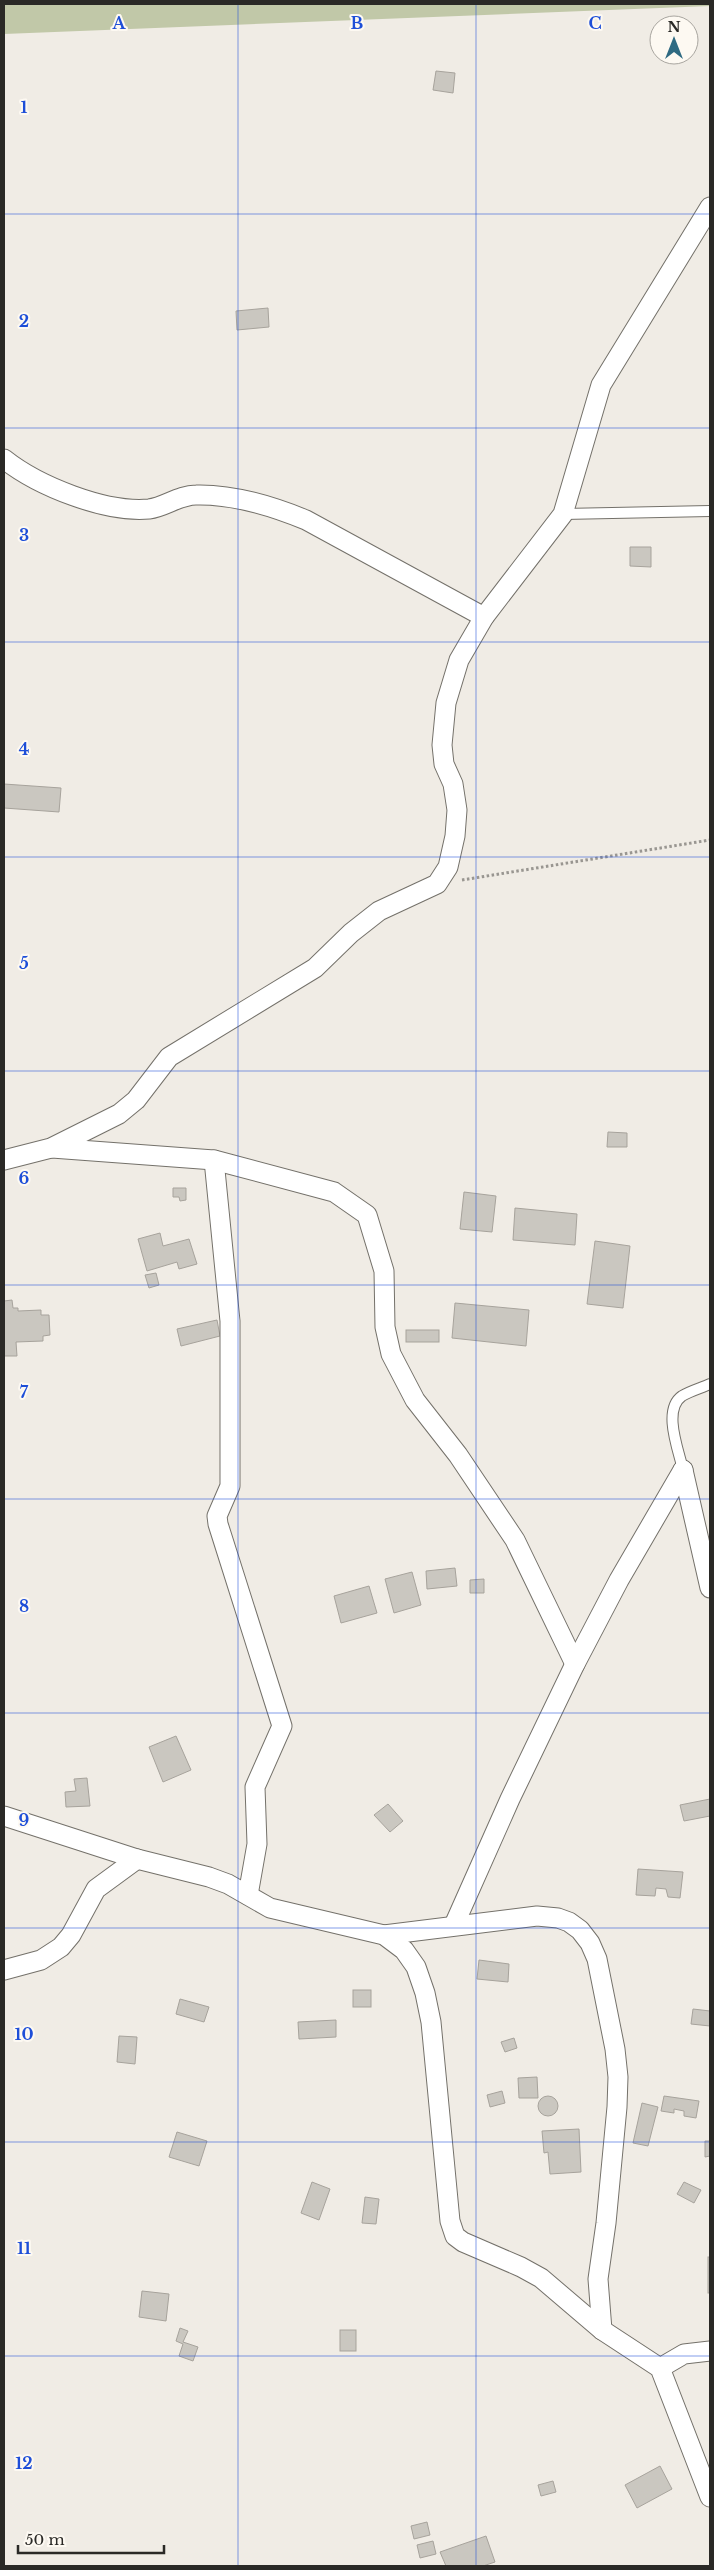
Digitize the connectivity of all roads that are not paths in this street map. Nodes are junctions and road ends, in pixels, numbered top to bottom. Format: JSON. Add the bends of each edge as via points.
{"nodes":[{"id":1,"x":710,"y":207,"type":"edge"},
{"id":2,"x":4,"y":459,"type":"edge"},
{"id":3,"x":710,"y":511,"type":"edge"},
{"id":4,"x":562,"y":514,"type":"junction"},
{"id":5,"x":484,"y":617,"type":"junction"},
{"id":6,"x":51,"y":1148,"type":"junction"},
{"id":7,"x":4,"y":1160,"type":"edge"},
{"id":8,"x":214,"y":1160,"type":"junction"},
{"id":9,"x":710,"y":1384,"type":"edge"},
{"id":10,"x":683,"y":1470,"type":"junction"},
{"id":11,"x":710,"y":1588,"type":"edge"},
{"id":12,"x":575,"y":1664,"type":"junction"},
{"id":13,"x":4,"y":1816,"type":"edge"},
{"id":14,"x":137,"y":1859,"type":"junction"},
{"id":15,"x":248,"y":1895,"type":"junction"},
{"id":16,"x":454,"y":1925,"type":"junction"},
{"id":17,"x":384,"y":1935,"type":"junction"},
{"id":18,"x":4,"y":1970,"type":"edge"},
{"id":19,"x":602,"y":2330,"type":"junction"},
{"id":20,"x":710,"y":2351,"type":"edge"},
{"id":21,"x":660,"y":2368,"type":"junction"},
{"id":22,"x":710,"y":2497,"type":"edge"}],
"edges":[{"from":1,"to":4,"type":"street","via":[[601,385]]},
{"from":2,"to":5,"type":"street","via":[[45,484],[98,503],[134,510],[195,495],[232,498],[280,510],[306,520]]},
{"from":3,"to":4,"type":"lane"},
{"from":4,"to":5,"type":"street"},
{"from":5,"to":6,"type":"street","via":[[459,660],[446,702],[442,745],[457,810],[448,867],[437,884],[379,911],[315,968],[170,1057],[136,1100],[119,1114]]},
{"from":6,"to":7,"type":"street"},
{"from":6,"to":8,"type":"street"},
{"from":8,"to":12,"type":"street","via":[[334,1192],[367,1215],[384,1271],[385,1327],[391,1354],[415,1400],[458,1455],[515,1540]]},
{"from":8,"to":15,"type":"street","via":[[230,1321],[230,1486],[218,1524],[282,1726],[254,1787],[257,1844]]},
{"from":9,"to":10,"type":"lane","via":[[682,1396],[671,1417]]},
{"from":10,"to":11,"type":"street"},
{"from":10,"to":12,"type":"street"},
{"from":12,"to":16,"type":"street"},
{"from":13,"to":14,"type":"street"},
{"from":14,"to":15,"type":"street","via":[[209,1877]]},
{"from":14,"to":18,"type":"street","via":[[96,1889],[61,1947],[41,1960]]},
{"from":15,"to":17,"type":"street","via":[[270,1908]]},
{"from":16,"to":17,"type":"street"},
{"from":16,"to":19,"type":"street","via":[[537,1916],[558,1918],[580,1930],[597,1959],[618,2077],[598,2279]]},
{"from":17,"to":19,"type":"street","via":[[404,1950],[416,1967],[425,1993],[431,2022],[450,2221],[455,2236],[541,2278]]},
{"from":19,"to":21,"type":"street"},
{"from":20,"to":21,"type":"street","via":[[684,2354]]},
{"from":21,"to":22,"type":"street"}]}
